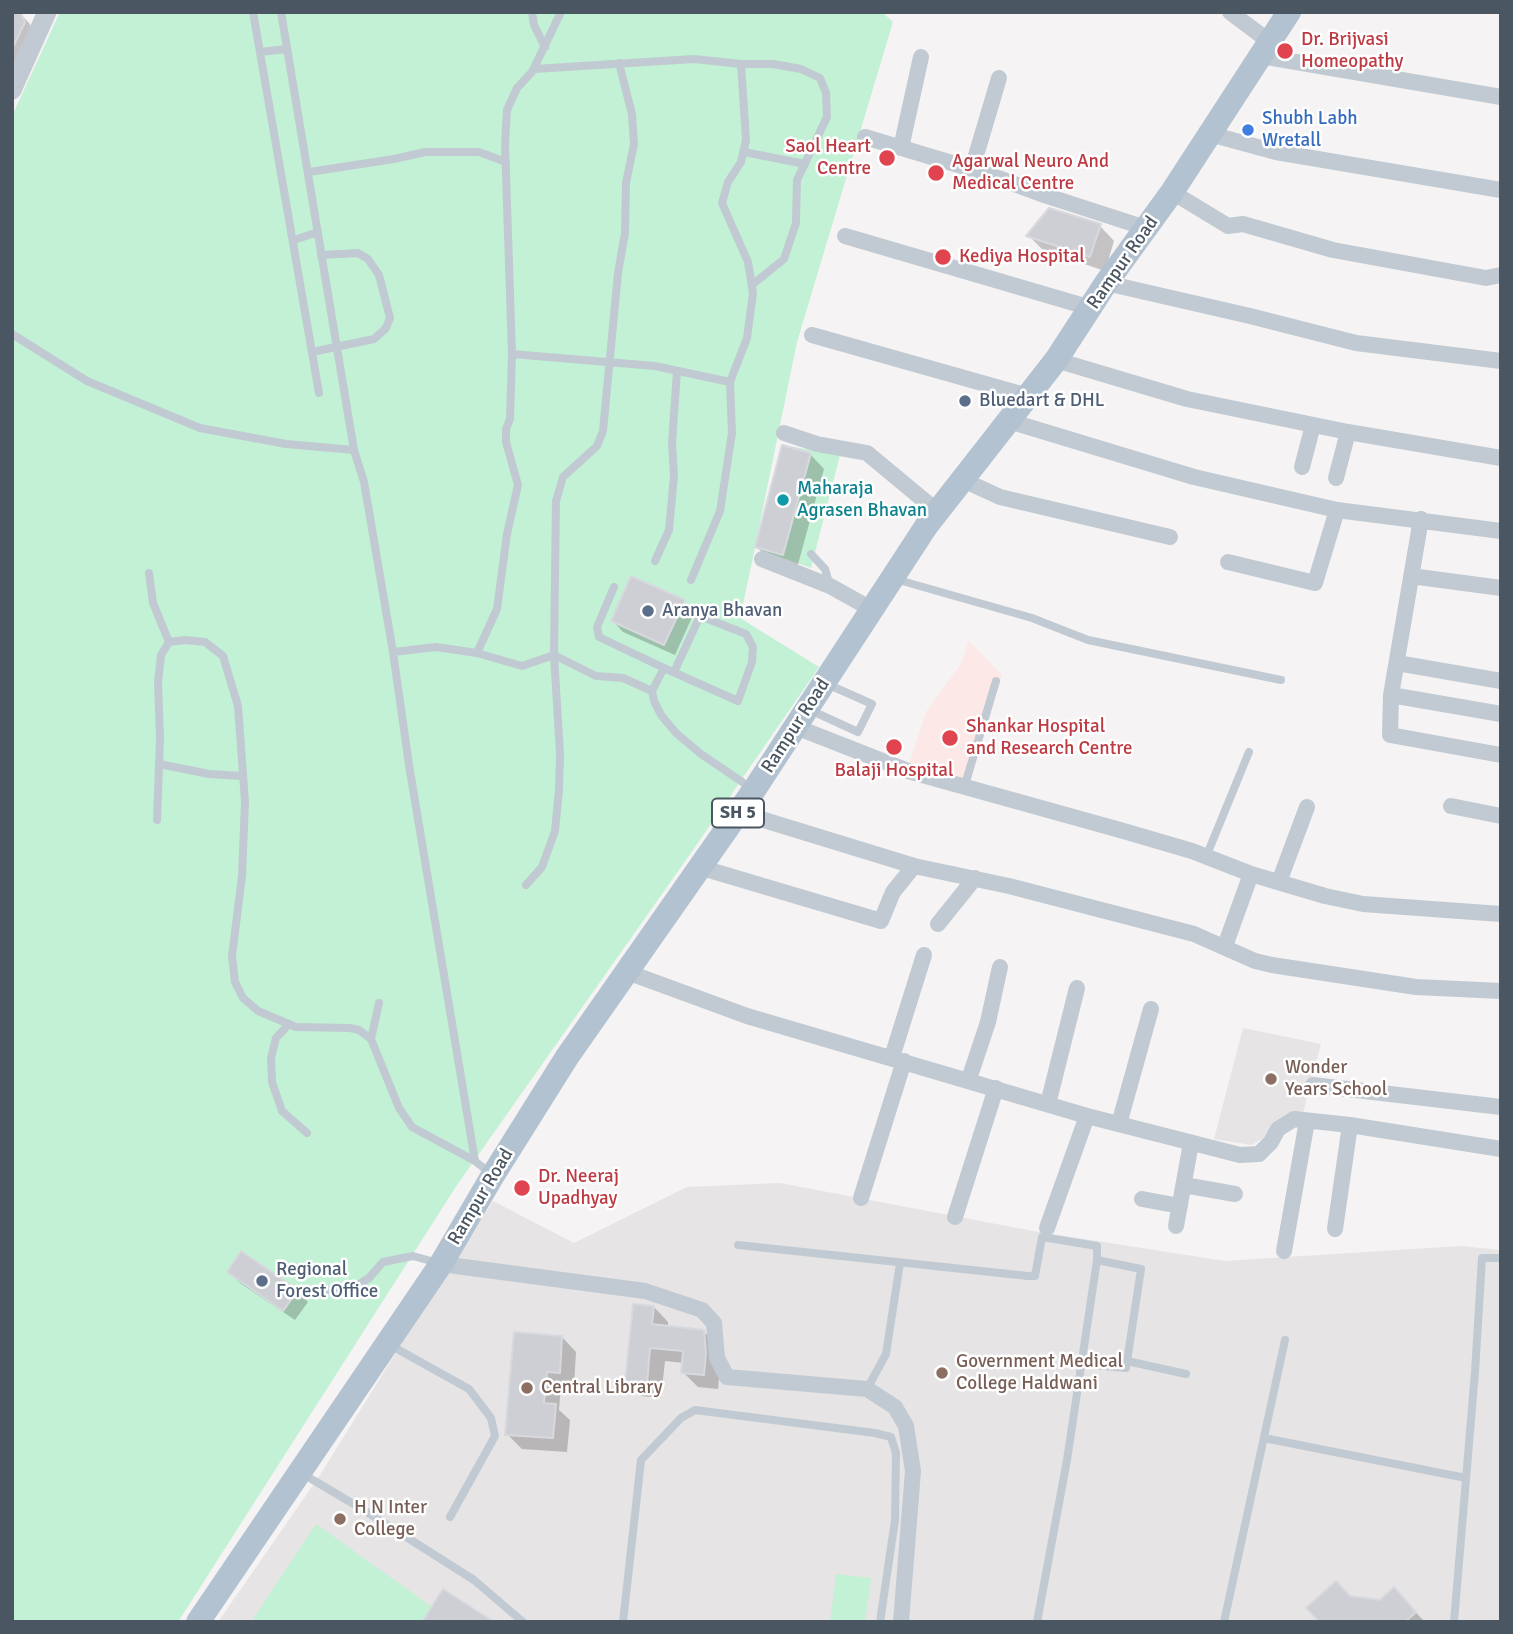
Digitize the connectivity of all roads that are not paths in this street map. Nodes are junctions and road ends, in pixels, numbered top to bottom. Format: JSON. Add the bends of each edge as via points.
{"nodes":[{"id":1,"x":47,"y":12,"type":"edge"},
{"id":2,"x":253,"y":12,"type":"edge"},
{"id":3,"x":281,"y":12,"type":"edge"},
{"id":4,"x":532,"y":12,"type":"edge"},
{"id":5,"x":561,"y":12,"type":"edge"},
{"id":6,"x":1230,"y":12,"type":"edge"},
{"id":7,"x":1289,"y":12,"type":"edge"},
{"id":8,"x":545,"y":47,"type":"junction"},
{"id":9,"x":287,"y":49,"type":"junction"},
{"id":10,"x":1266,"y":49,"type":"junction"},
{"id":11,"x":260,"y":51,"type":"junction"},
{"id":12,"x":921,"y":57,"type":"dead end"},
{"id":13,"x":618,"y":63,"type":"junction"},
{"id":14,"x":741,"y":64,"type":"junction"},
{"id":15,"x":534,"y":69,"type":"junction"},
{"id":16,"x":999,"y":78,"type":"dead end"},
{"id":17,"x":12,"y":90,"type":"edge"},
{"id":18,"x":1501,"y":97,"type":"edge"},
{"id":19,"x":1210,"y":134,"type":"junction"},
{"id":20,"x":864,"y":137,"type":"dead end"},
{"id":21,"x":901,"y":148,"type":"junction"},
{"id":22,"x":744,"y":152,"type":"junction"},
{"id":23,"x":506,"y":162,"type":"junction"},
{"id":24,"x":805,"y":164,"type":"junction"},
{"id":25,"x":972,"y":169,"type":"junction"},
{"id":26,"x":309,"y":172,"type":"junction"},
{"id":27,"x":1501,"y":190,"type":"edge"},
{"id":28,"x":1172,"y":192,"type":"junction"},
{"id":29,"x":1146,"y":228,"type":"junction"},
{"id":30,"x":318,"y":232,"type":"junction"},
{"id":31,"x":845,"y":236,"type":"dead end"},
{"id":32,"x":294,"y":240,"type":"junction"},
{"id":33,"x":321,"y":255,"type":"junction"},
{"id":34,"x":1501,"y":275,"type":"edge"},
{"id":35,"x":1106,"y":283,"type":"junction"},
{"id":36,"x":752,"y":285,"type":"junction"},
{"id":37,"x":1091,"y":308,"type":"junction"},
{"id":38,"x":12,"y":334,"type":"edge"},
{"id":39,"x":812,"y":335,"type":"dead end"},
{"id":40,"x":338,"y":347,"type":"junction"},
{"id":41,"x":312,"y":352,"type":"junction"},
{"id":42,"x":512,"y":354,"type":"junction"},
{"id":43,"x":1056,"y":360,"type":"junction"},
{"id":44,"x":1501,"y":361,"type":"edge"},
{"id":45,"x":610,"y":362,"type":"junction"},
{"id":46,"x":677,"y":371,"type":"junction"},
{"id":47,"x":730,"y":383,"type":"junction"},
{"id":48,"x":319,"y":393,"type":"dead end"},
{"id":49,"x":1028,"y":396,"type":"junction"},
{"id":50,"x":1009,"y":421,"type":"junction"},
{"id":51,"x":1313,"y":425,"type":"junction"},
{"id":52,"x":1349,"y":432,"type":"junction"},
{"id":53,"x":785,"y":433,"type":"dead end"},
{"id":54,"x":354,"y":450,"type":"junction"},
{"id":55,"x":1501,"y":458,"type":"edge"},
{"id":56,"x":1302,"y":467,"type":"dead end"},
{"id":57,"x":1336,"y":478,"type":"dead end"},
{"id":58,"x":963,"y":480,"type":"junction"},
{"id":59,"x":1336,"y":510,"type":"junction"},
{"id":60,"x":938,"y":512,"type":"junction"},
{"id":61,"x":1421,"y":519,"type":"junction"},
{"id":62,"x":1501,"y":531,"type":"edge"},
{"id":63,"x":1170,"y":537,"type":"dead end"},
{"id":64,"x":811,"y":554,"type":"dead end"},
{"id":65,"x":762,"y":559,"type":"dead end"},
{"id":66,"x":654,"y":561,"type":"dead end"},
{"id":67,"x":1228,"y":562,"type":"dead end"},
{"id":68,"x":149,"y":573,"type":"dead end"},
{"id":69,"x":1411,"y":576,"type":"junction"},
{"id":70,"x":894,"y":578,"type":"junction"},
{"id":71,"x":691,"y":580,"type":"dead end"},
{"id":72,"x":830,"y":586,"type":"junction"},
{"id":73,"x":614,"y":587,"type":"dead end"},
{"id":74,"x":1501,"y":588,"type":"edge"},
{"id":75,"x":873,"y":610,"type":"junction"},
{"id":76,"x":169,"y":642,"type":"junction"},
{"id":77,"x":393,"y":652,"type":"junction"},
{"id":78,"x":477,"y":653,"type":"junction"},
{"id":79,"x":554,"y":655,"type":"junction"},
{"id":80,"x":1396,"y":663,"type":"junction"},
{"id":81,"x":664,"y":668,"type":"junction"},
{"id":82,"x":674,"y":672,"type":"junction"},
{"id":83,"x":1281,"y":680,"type":"dead end"},
{"id":84,"x":996,"y":681,"type":"dead end"},
{"id":85,"x":1501,"y":681,"type":"edge"},
{"id":86,"x":825,"y":683,"type":"junction"},
{"id":87,"x":652,"y":691,"type":"junction"},
{"id":88,"x":1391,"y":695,"type":"junction"},
{"id":89,"x":1501,"y":714,"type":"edge"},
{"id":90,"x":802,"y":718,"type":"junction"},
{"id":91,"x":1249,"y":752,"type":"dead end"},
{"id":92,"x":1501,"y":755,"type":"edge"},
{"id":93,"x":159,"y":764,"type":"junction"},
{"id":94,"x":243,"y":776,"type":"junction"},
{"id":95,"x":964,"y":788,"type":"junction"},
{"id":96,"x":754,"y":789,"type":"junction"},
{"id":97,"x":1451,"y":806,"type":"dead end"},
{"id":98,"x":1307,"y":807,"type":"dead end"},
{"id":99,"x":738,"y":812,"type":"junction"},
{"id":100,"x":1501,"y":816,"type":"edge"},
{"id":101,"x":157,"y":820,"type":"dead end"},
{"id":102,"x":1206,"y":857,"type":"junction"},
{"id":103,"x":914,"y":866,"type":"junction"},
{"id":104,"x":699,"y":867,"type":"junction"},
{"id":105,"x":1251,"y":874,"type":"junction"},
{"id":106,"x":975,"y":878,"type":"junction"},
{"id":107,"x":1279,"y":882,"type":"junction"},
{"id":108,"x":526,"y":885,"type":"dead end"},
{"id":109,"x":1501,"y":914,"type":"edge"},
{"id":110,"x":938,"y":924,"type":"dead end"},
{"id":111,"x":1225,"y":946,"type":"junction"},
{"id":112,"x":924,"y":955,"type":"dead end"},
{"id":113,"x":1000,"y":967,"type":"dead end"},
{"id":114,"x":626,"y":972,"type":"junction"},
{"id":115,"x":1077,"y":988,"type":"dead end"},
{"id":116,"x":1501,"y":991,"type":"edge"},
{"id":117,"x":379,"y":1003,"type":"dead end"},
{"id":118,"x":1151,"y":1009,"type":"dead end"},
{"id":119,"x":289,"y":1024,"type":"junction"},
{"id":120,"x":371,"y":1039,"type":"junction"},
{"id":121,"x":898,"y":1059,"type":"junction"},
{"id":122,"x":969,"y":1079,"type":"junction"},
{"id":123,"x":1313,"y":1086,"type":"dead end"},
{"id":124,"x":996,"y":1088,"type":"junction"},
{"id":125,"x":1048,"y":1104,"type":"junction"},
{"id":126,"x":1501,"y":1107,"type":"edge"},
{"id":127,"x":1087,"y":1116,"type":"junction"},
{"id":128,"x":1307,"y":1121,"type":"junction"},
{"id":129,"x":1119,"y":1125,"type":"junction"},
{"id":130,"x":1350,"y":1125,"type":"junction"},
{"id":131,"x":307,"y":1133,"type":"dead end"},
{"id":132,"x":1191,"y":1143,"type":"junction"},
{"id":133,"x":1501,"y":1149,"type":"edge"},
{"id":134,"x":484,"y":1168,"type":"junction"},
{"id":135,"x":1184,"y":1185,"type":"junction"},
{"id":136,"x":1235,"y":1194,"type":"dead end"},
{"id":137,"x":861,"y":1198,"type":"dead end"},
{"id":138,"x":1142,"y":1199,"type":"dead end"},
{"id":139,"x":1180,"y":1206,"type":"junction"},
{"id":140,"x":955,"y":1217,"type":"dead end"},
{"id":141,"x":1176,"y":1226,"type":"dead end"},
{"id":142,"x":1047,"y":1228,"type":"dead end"},
{"id":143,"x":1335,"y":1229,"type":"dead end"},
{"id":144,"x":738,"y":1245,"type":"dead end"},
{"id":145,"x":1284,"y":1251,"type":"dead end"},
{"id":146,"x":1501,"y":1258,"type":"edge"},
{"id":147,"x":1097,"y":1260,"type":"junction"},
{"id":148,"x":900,"y":1263,"type":"junction"},
{"id":149,"x":441,"y":1264,"type":"junction"},
{"id":150,"x":322,"y":1290,"type":"dead end"},
{"id":151,"x":1285,"y":1340,"type":"dead end"},
{"id":152,"x":387,"y":1344,"type":"junction"},
{"id":153,"x":1127,"y":1361,"type":"junction"},
{"id":154,"x":1082,"y":1364,"type":"junction"},
{"id":155,"x":1186,"y":1374,"type":"dead end"},
{"id":156,"x":867,"y":1388,"type":"junction"},
{"id":157,"x":1264,"y":1438,"type":"junction"},
{"id":158,"x":301,"y":1473,"type":"junction"},
{"id":159,"x":1466,"y":1478,"type":"junction"},
{"id":160,"x":450,"y":1517,"type":"dead end"},
{"id":161,"x":198,"y":1622,"type":"edge"},
{"id":162,"x":523,"y":1622,"type":"edge"},
{"id":163,"x":623,"y":1622,"type":"edge"},
{"id":164,"x":880,"y":1622,"type":"edge"},
{"id":165,"x":901,"y":1622,"type":"edge"},
{"id":166,"x":1037,"y":1622,"type":"edge"},
{"id":167,"x":1224,"y":1622,"type":"edge"},
{"id":168,"x":1454,"y":1622,"type":"edge"}],
"edges":[{"from":1,"to":17,"type":"street"},
{"from":2,"to":11,"type":"lane"},
{"from":3,"to":9,"type":"lane"},
{"from":4,"to":8,"type":"lane"},
{"from":5,"to":8,"type":"lane"},
{"from":6,"to":10,"type":"street"},
{"from":7,"to":10,"type":"main road","name":"Rampur Road","number":"SH 5"},
{"from":8,"to":15,"type":"lane"},
{"from":9,"to":11,"type":"lane"},
{"from":9,"to":26,"type":"lane"},
{"from":10,"to":18,"type":"street"},
{"from":10,"to":19,"type":"main road","name":"Rampur Road","number":"SH 5"},
{"from":11,"to":32,"type":"lane"},
{"from":12,"to":21,"type":"street"},
{"from":13,"to":14,"type":"lane","via":[[694,59]]},
{"from":13,"to":15,"type":"lane"},
{"from":13,"to":45,"type":"lane","via":[[632,114],[634,144],[626,183]]},
{"from":14,"to":22,"type":"lane"},
{"from":14,"to":24,"type":"lane","via":[[773,64],[820,78],[827,117]]},
{"from":15,"to":23,"type":"lane","via":[[517,88],[508,110]]},
{"from":16,"to":25,"type":"street"},
{"from":19,"to":27,"type":"street","via":[[1276,152]]},
{"from":19,"to":28,"type":"main road","name":"Rampur Road","number":"SH 5"},
{"from":20,"to":21,"type":"street"},
{"from":21,"to":25,"type":"street"},
{"from":22,"to":24,"type":"lane"},
{"from":22,"to":36,"type":"lane","via":[[722,204],[748,262]]},
{"from":23,"to":26,"type":"lane","via":[[479,152],[425,152]]},
{"from":23,"to":42,"type":"lane"},
{"from":24,"to":36,"type":"lane","via":[[797,180],[796,222],[784,259]]},
{"from":25,"to":29,"type":"street"},
{"from":26,"to":30,"type":"lane"},
{"from":28,"to":29,"type":"main road","name":"Rampur Road","number":"SH 5"},
{"from":28,"to":34,"type":"street","via":[[1228,226],[1243,224],[1333,250],[1486,278]]},
{"from":29,"to":35,"type":"main road","name":"Rampur Road","number":"SH 5"},
{"from":30,"to":32,"type":"lane"},
{"from":30,"to":33,"type":"lane"},
{"from":31,"to":37,"type":"street"},
{"from":32,"to":41,"type":"lane"},
{"from":33,"to":40,"type":"lane"},
{"from":33,"to":40,"type":"lane","via":[[358,253],[368,259],[379,275],[390,318],[374,339]]},
{"from":35,"to":37,"type":"main road","name":"Rampur Road","number":"SH 5"},
{"from":35,"to":44,"type":"street","via":[[1365,345]]},
{"from":36,"to":47,"type":"lane","via":[[747,338]]},
{"from":37,"to":43,"type":"main road","name":"Rampur Road","number":"SH 5"},
{"from":38,"to":54,"type":"lane","via":[[87,382],[200,428],[286,444]]},
{"from":39,"to":49,"type":"street"},
{"from":40,"to":41,"type":"lane"},
{"from":40,"to":54,"type":"lane"},
{"from":41,"to":48,"type":"lane"},
{"from":42,"to":45,"type":"lane"},
{"from":42,"to":78,"type":"lane","via":[[506,442],[518,485],[497,609]]},
{"from":43,"to":49,"type":"main road","name":"Rampur Road","number":"SH 5"},
{"from":43,"to":51,"type":"street","via":[[1187,399]]},
{"from":45,"to":46,"type":"lane"},
{"from":45,"to":79,"type":"lane","via":[[603,431],[597,446],[563,477],[556,502]]},
{"from":46,"to":47,"type":"lane"},
{"from":46,"to":66,"type":"lane","via":[[669,530]]},
{"from":47,"to":71,"type":"lane","via":[[732,433],[720,512]]},
{"from":49,"to":50,"type":"main road","name":"Rampur Road","number":"SH 5"},
{"from":50,"to":58,"type":"main road","name":"Rampur Road","number":"SH 5"},
{"from":50,"to":59,"type":"street","via":[[1194,477]]},
{"from":51,"to":52,"type":"street"},
{"from":51,"to":56,"type":"street"},
{"from":52,"to":55,"type":"street"},
{"from":52,"to":57,"type":"street"},
{"from":53,"to":60,"type":"street","via":[[867,453]]},
{"from":54,"to":77,"type":"lane"},
{"from":58,"to":60,"type":"main road","name":"Rampur Road","number":"SH 5"},
{"from":58,"to":63,"type":"street","via":[[1000,497]]},
{"from":59,"to":61,"type":"street"},
{"from":59,"to":67,"type":"street","via":[[1315,583]]},
{"from":60,"to":70,"type":"main road","name":"Rampur Road","number":"SH 5"},
{"from":61,"to":62,"type":"street"},
{"from":61,"to":69,"type":"street"},
{"from":64,"to":72,"type":"lane","via":[[825,569]]},
{"from":65,"to":72,"type":"street"},
{"from":68,"to":76,"type":"lane","via":[[153,603]]},
{"from":69,"to":74,"type":"street"},
{"from":69,"to":80,"type":"street"},
{"from":70,"to":75,"type":"main road","name":"Rampur Road","number":"SH 5"},
{"from":70,"to":83,"type":"lane","via":[[1032,618],[1088,640]]},
{"from":72,"to":75,"type":"street"},
{"from":73,"to":81,"type":"lane","via":[[597,627],[599,637]]},
{"from":75,"to":86,"type":"main road","name":"Rampur Road","number":"SH 5"},
{"from":76,"to":93,"type":"lane","via":[[161,655],[158,683]]},
{"from":76,"to":94,"type":"lane","via":[[205,642],[223,656],[238,706]]},
{"from":77,"to":78,"type":"lane","via":[[436,647]]},
{"from":77,"to":134,"type":"lane"},
{"from":78,"to":79,"type":"lane","via":[[522,666]]},
{"from":79,"to":87,"type":"lane","via":[[596,676],[623,678]]},
{"from":79,"to":108,"type":"lane","via":[[561,754],[555,831],[542,867]]},
{"from":80,"to":85,"type":"street"},
{"from":80,"to":88,"type":"street"},
{"from":81,"to":82,"type":"lane"},
{"from":81,"to":87,"type":"lane"},
{"from":82,"to":82,"type":"lane","via":[[738,701],[753,647],[746,634],[700,616]]},
{"from":84,"to":95,"type":"lane"},
{"from":86,"to":90,"type":"main road","name":"Rampur Road","number":"SH 5"},
{"from":86,"to":90,"type":"lane","via":[[872,704],[858,732]]},
{"from":87,"to":96,"type":"lane","via":[[661,715],[676,733]]},
{"from":88,"to":89,"type":"street"},
{"from":88,"to":92,"type":"street","via":[[1390,735]]},
{"from":90,"to":95,"type":"street","via":[[867,757]]},
{"from":90,"to":96,"type":"main road","name":"Rampur Road","number":"SH 5"},
{"from":91,"to":102,"type":"lane"},
{"from":93,"to":94,"type":"lane"},
{"from":93,"to":101,"type":"lane"},
{"from":94,"to":119,"type":"lane","via":[[242,876],[232,956],[235,982],[250,1004]]},
{"from":95,"to":102,"type":"street"},
{"from":96,"to":99,"type":"main road","name":"Rampur Road","number":"SH 5"},
{"from":97,"to":100,"type":"street"},
{"from":98,"to":107,"type":"street"},
{"from":99,"to":103,"type":"street"},
{"from":99,"to":104,"type":"main road","name":"Rampur Road","number":"SH 5"},
{"from":102,"to":105,"type":"street"},
{"from":103,"to":104,"type":"street","via":[[893,892],[881,921]]},
{"from":103,"to":106,"type":"street"},
{"from":104,"to":114,"type":"main road","name":"Rampur Road","number":"SH 5"},
{"from":105,"to":107,"type":"street"},
{"from":105,"to":111,"type":"street"},
{"from":106,"to":110,"type":"street"},
{"from":106,"to":111,"type":"street"},
{"from":107,"to":109,"type":"street","via":[[1363,904]]},
{"from":111,"to":116,"type":"street","via":[[1272,965],[1416,987]]},
{"from":112,"to":121,"type":"street"},
{"from":113,"to":122,"type":"street"},
{"from":114,"to":121,"type":"street","via":[[747,1016]]},
{"from":114,"to":134,"type":"main road","name":"Rampur Road","number":"SH 5"},
{"from":115,"to":125,"type":"street"},
{"from":117,"to":120,"type":"lane"},
{"from":118,"to":129,"type":"street"},
{"from":119,"to":120,"type":"lane","via":[[350,1028]]},
{"from":119,"to":131,"type":"lane","via":[[276,1038],[272,1083],[282,1111]]},
{"from":120,"to":134,"type":"lane","via":[[399,1108],[412,1127]]},
{"from":121,"to":122,"type":"street"},
{"from":121,"to":137,"type":"street"},
{"from":122,"to":124,"type":"street"},
{"from":123,"to":126,"type":"street"},
{"from":124,"to":125,"type":"street"},
{"from":124,"to":140,"type":"street"},
{"from":125,"to":127,"type":"street"},
{"from":127,"to":129,"type":"street"},
{"from":127,"to":142,"type":"street"},
{"from":128,"to":130,"type":"street"},
{"from":128,"to":132,"type":"street","via":[[1294,1119],[1278,1129],[1259,1154],[1240,1155]]},
{"from":128,"to":145,"type":"street"},
{"from":129,"to":132,"type":"street"},
{"from":130,"to":133,"type":"street"},
{"from":130,"to":143,"type":"street"},
{"from":132,"to":135,"type":"street"},
{"from":134,"to":149,"type":"main road","name":"Rampur Road","number":"SH 5"},
{"from":135,"to":136,"type":"street"},
{"from":135,"to":139,"type":"street"},
{"from":138,"to":139,"type":"street"},
{"from":139,"to":141,"type":"street"},
{"from":144,"to":148,"type":"lane"},
{"from":146,"to":159,"type":"lane","via":[[1482,1258]]},
{"from":147,"to":148,"type":"lane","via":[[1097,1246],[1042,1237],[1035,1276]]},
{"from":147,"to":153,"type":"lane","via":[[1142,1269]]},
{"from":147,"to":154,"type":"lane"},
{"from":148,"to":156,"type":"lane","via":[[886,1354]]},
{"from":149,"to":150,"type":"lane","via":[[413,1256],[383,1262],[350,1290]]},
{"from":149,"to":152,"type":"main road","name":"Rampur Road","number":"SH 5"},
{"from":149,"to":156,"type":"street","via":[[645,1291],[702,1310],[714,1323],[717,1358],[727,1377]]},
{"from":151,"to":157,"type":"lane"},
{"from":152,"to":158,"type":"main road","name":"Rampur Road","number":"SH 5"},
{"from":152,"to":160,"type":"lane","via":[[469,1389],[491,1418],[495,1436]]},
{"from":153,"to":154,"type":"lane","via":[[1126,1368]]},
{"from":153,"to":155,"type":"lane"},
{"from":154,"to":166,"type":"lane"},
{"from":156,"to":165,"type":"street","via":[[895,1406],[906,1426],[913,1471]]},
{"from":157,"to":159,"type":"lane"},
{"from":157,"to":167,"type":"lane"},
{"from":158,"to":161,"type":"main road","name":"Rampur Road","number":"SH 5"},
{"from":158,"to":162,"type":"lane","via":[[474,1580]]},
{"from":159,"to":168,"type":"lane"},
{"from":163,"to":164,"type":"lane","via":[[641,1460],[681,1418],[695,1410],[891,1437],[896,1453],[895,1520]]}]}
